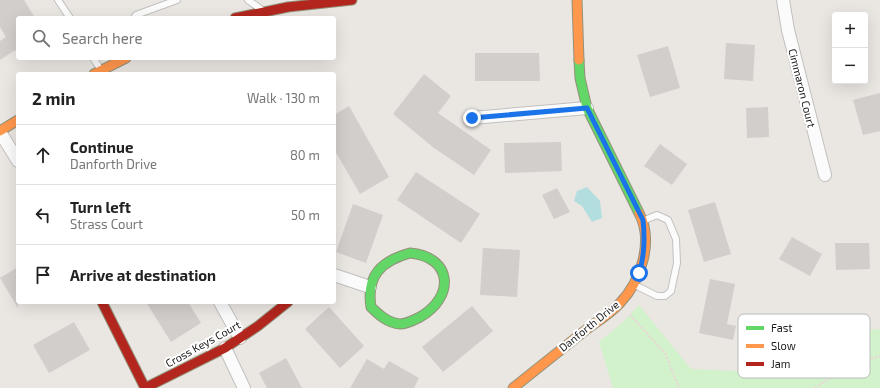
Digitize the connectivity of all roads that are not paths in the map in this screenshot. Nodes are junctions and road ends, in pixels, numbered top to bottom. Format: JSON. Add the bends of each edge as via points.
{"nodes":[{"id":1,"x":58,"y":0,"type":"edge"},
{"id":2,"x":177,"y":0,"type":"edge"},
{"id":3,"x":248,"y":0,"type":"edge"},
{"id":4,"x":352,"y":0,"type":"edge"},
{"id":5,"x":577,"y":0,"type":"edge"},
{"id":6,"x":783,"y":0,"type":"edge"},
{"id":7,"x":265,"y":12,"type":"junction"},
{"id":8,"x":69,"y":16,"type":"edge"},
{"id":9,"x":135,"y":16,"type":"edge"},
{"id":10,"x":245,"y":16,"type":"edge"},
{"id":11,"x":94,"y":60,"type":"edge"},
{"id":12,"x":122,"y":60,"type":"edge"},
{"id":13,"x":98,"y":72,"type":"edge"},
{"id":14,"x":587,"y":108,"type":"junction"},
{"id":15,"x":472,"y":118,"type":"dead end"},
{"id":16,"x":16,"y":121,"type":"edge"},
{"id":17,"x":0,"y":132,"type":"edge"},
{"id":18,"x":16,"y":158,"type":"edge"},
{"id":19,"x":825,"y":175,"type":"dead end"},
{"id":20,"x":643,"y":220,"type":"junction"},
{"id":21,"x":336,"y":277,"type":"edge"},
{"id":22,"x":634,"y":284,"type":"junction"},
{"id":23,"x":370,"y":287,"type":"junction"},
{"id":24,"x":103,"y":304,"type":"edge"},
{"id":25,"x":221,"y":304,"type":"edge"},
{"id":26,"x":285,"y":304,"type":"edge"},
{"id":27,"x":240,"y":338,"type":"junction"},
{"id":28,"x":224,"y":348,"type":"junction"},
{"id":29,"x":146,"y":388,"type":"edge"},
{"id":30,"x":244,"y":388,"type":"edge"},
{"id":31,"x":513,"y":388,"type":"edge"}],
"edges":[{"from":1,"to":8,"type":"lane"},
{"from":2,"to":9,"type":"lane"},
{"from":3,"to":7,"type":"lane"},
{"from":4,"to":7,"type":"street","via":[[288,6]]},
{"from":5,"to":14,"type":"street","name":"Danforth Drive","via":[[580,78]]},
{"from":6,"to":19,"type":"street","name":"Cimmaron Court","via":[[788,30]]},
{"from":7,"to":10,"type":"street"},
{"from":11,"to":13,"type":"lane"},
{"from":12,"to":13,"type":"street"},
{"from":14,"to":15,"type":"street"},
{"from":14,"to":20,"type":"street","name":"Danforth Drive"},
{"from":16,"to":17,"type":"street"},
{"from":17,"to":18,"type":"street"},
{"from":20,"to":22,"type":"street","name":"Danforth Drive","via":[[643,261]]},
{"from":20,"to":22,"type":"lane","via":[[657,215],[668,220],[676,239],[677,263],[671,291],[665,296],[657,296]]},
{"from":21,"to":23,"type":"street"},
{"from":22,"to":31,"type":"street","name":"Danforth Drive","via":[[620,303]]},
{"from":23,"to":23,"type":"street","via":[[371,307],[388,321],[401,324],[415,320],[434,308],[442,300],[446,286],[443,272],[432,260],[423,254],[410,253],[397,256],[381,268]]},
{"from":24,"to":29,"type":"street"},
{"from":25,"to":27,"type":"street"},
{"from":26,"to":27,"type":"street","name":"Cross Keys Court"},
{"from":27,"to":28,"type":"street","name":"Cross Keys Court"},
{"from":28,"to":29,"type":"street","name":"Cross Keys Court"},
{"from":28,"to":30,"type":"street"}]}
